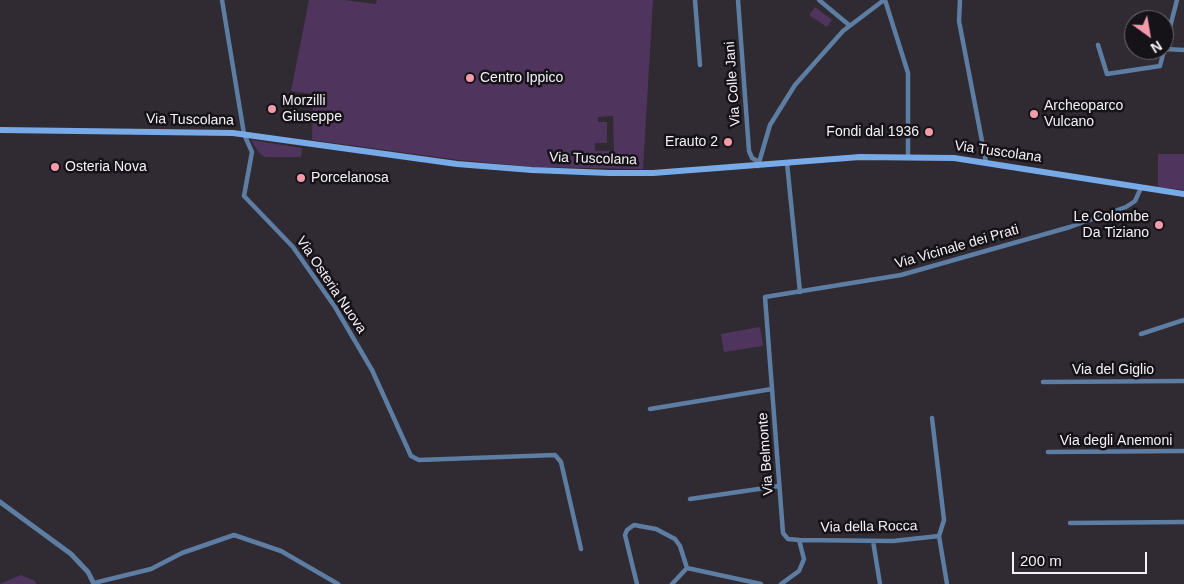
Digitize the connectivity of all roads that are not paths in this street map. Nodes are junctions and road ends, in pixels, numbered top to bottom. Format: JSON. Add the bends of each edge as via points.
{"nodes":[{"id":1,"x":222,"y":0,"type":"edge"},
{"id":2,"x":695,"y":0,"type":"edge"},
{"id":3,"x":738,"y":0,"type":"edge"},
{"id":4,"x":819,"y":0,"type":"edge"},
{"id":5,"x":884,"y":0,"type":"edge"},
{"id":6,"x":960,"y":0,"type":"edge"},
{"id":7,"x":1177,"y":0,"type":"edge"},
{"id":8,"x":1174,"y":12,"type":"edge"},
{"id":9,"x":849,"y":25,"type":"junction"},
{"id":10,"x":1098,"y":45,"type":"dead end"},
{"id":11,"x":1161,"y":60,"type":"edge"},
{"id":12,"x":700,"y":65,"type":"dead end"},
{"id":13,"x":0,"y":130,"type":"edge"},
{"id":14,"x":244,"y":134,"type":"junction"},
{"id":15,"x":908,"y":156,"type":"junction"},
{"id":16,"x":986,"y":162,"type":"junction"},
{"id":17,"x":787,"y":163,"type":"junction"},
{"id":18,"x":758,"y":164,"type":"junction"},
{"id":19,"x":1141,"y":188,"type":"junction"},
{"id":20,"x":1184,"y":194,"type":"edge"},
{"id":21,"x":800,"y":292,"type":"junction"},
{"id":22,"x":765,"y":297,"type":"joint"},
{"id":23,"x":1184,"y":320,"type":"edge"},
{"id":24,"x":1141,"y":334,"type":"dead end"},
{"id":25,"x":1184,"y":381,"type":"edge"},
{"id":26,"x":1043,"y":382,"type":"dead end"},
{"id":27,"x":772,"y":389,"type":"junction"},
{"id":28,"x":650,"y":409,"type":"dead end"},
{"id":29,"x":932,"y":418,"type":"dead end"},
{"id":30,"x":1184,"y":451,"type":"edge"},
{"id":31,"x":1048,"y":452,"type":"dead end"},
{"id":32,"x":779,"y":486,"type":"junction"},
{"id":33,"x":690,"y":499,"type":"dead end"},
{"id":34,"x":0,"y":502,"type":"edge"},
{"id":35,"x":1184,"y":522,"type":"edge"},
{"id":36,"x":1070,"y":523,"type":"dead end"},
{"id":37,"x":939,"y":536,"type":"junction"},
{"id":38,"x":799,"y":540,"type":"junction"},
{"id":39,"x":873,"y":540,"type":"junction"},
{"id":40,"x":581,"y":549,"type":"dead end"},
{"id":41,"x":687,"y":568,"type":"junction"},
{"id":42,"x":94,"y":584,"type":"edge"},
{"id":43,"x":338,"y":584,"type":"edge"},
{"id":44,"x":636,"y":584,"type":"edge"},
{"id":45,"x":672,"y":584,"type":"edge"},
{"id":46,"x":761,"y":584,"type":"edge"},
{"id":47,"x":781,"y":584,"type":"edge"},
{"id":48,"x":880,"y":584,"type":"edge"},
{"id":49,"x":947,"y":584,"type":"edge"}],
"edges":[{"from":1,"to":14,"type":"street"},
{"from":2,"to":12,"type":"street"},
{"from":3,"to":18,"type":"street","name":"Via Colle Jani","via":[[749,151]]},
{"from":4,"to":9,"type":"street"},
{"from":5,"to":9,"type":"street"},
{"from":5,"to":15,"type":"street","via":[[908,77]]},
{"from":6,"to":16,"type":"street","via":[[959,23]]},
{"from":7,"to":8,"type":"street"},
{"from":9,"to":18,"type":"street","via":[[787,95],[769,128]]},
{"from":10,"to":11,"type":"street","via":[[1108,74],[1159,66]]},
{"from":13,"to":14,"type":"main road","name":"Via Tuscolana"},
{"from":14,"to":18,"type":"main road","name":"Via Tuscolana","via":[[456,164],[532,170],[653,173]]},
{"from":14,"to":40,"type":"street","name":"Via Osteria Nuova","via":[[252,152],[245,198],[293,248],[335,307],[372,370],[411,456],[419,460],[555,455],[562,463]]},
{"from":15,"to":16,"type":"main road","name":"Via Tuscolana"},
{"from":15,"to":17,"type":"main road","name":"Via Tuscolana"},
{"from":16,"to":19,"type":"main road","name":"Via Tuscolana"},
{"from":17,"to":18,"type":"main road","name":"Via Tuscolana"},
{"from":17,"to":21,"type":"street"},
{"from":19,"to":20,"type":"main road","name":"Via Tuscolana"},
{"from":19,"to":21,"type":"street","name":"Via Vicinale dei Prati","via":[[1134,201],[1126,207],[1077,225],[901,275]]},
{"from":21,"to":22,"type":"street","name":"Via Vicinale dei Prati"},
{"from":22,"to":27,"type":"street","name":"Via Belmonte"},
{"from":23,"to":24,"type":"street"},
{"from":25,"to":26,"type":"street","name":"Via del Giglio"},
{"from":27,"to":28,"type":"street"},
{"from":27,"to":32,"type":"street","name":"Via Belmonte"},
{"from":29,"to":37,"type":"street","via":[[944,520]]},
{"from":30,"to":31,"type":"street","name":"Via degli Anemoni"},
{"from":32,"to":33,"type":"street"},
{"from":32,"to":38,"type":"street","name":"Via Belmonte","via":[[784,534],[789,540]]},
{"from":34,"to":42,"type":"street","via":[[71,554],[88,572]]},
{"from":35,"to":36,"type":"street"},
{"from":37,"to":39,"type":"street","name":"Via della Rocca","via":[[898,541]]},
{"from":37,"to":49,"type":"street"},
{"from":38,"to":39,"type":"street","name":"Via della Rocca"},
{"from":38,"to":47,"type":"street","via":[[803,566]]},
{"from":39,"to":48,"type":"street"},
{"from":41,"to":44,"type":"street","via":[[675,539],[658,530],[634,525],[625,534]]},
{"from":41,"to":45,"type":"street"},
{"from":41,"to":46,"type":"street"},
{"from":42,"to":43,"type":"street","via":[[151,569],[182,553],[236,535],[282,551]]}]}
